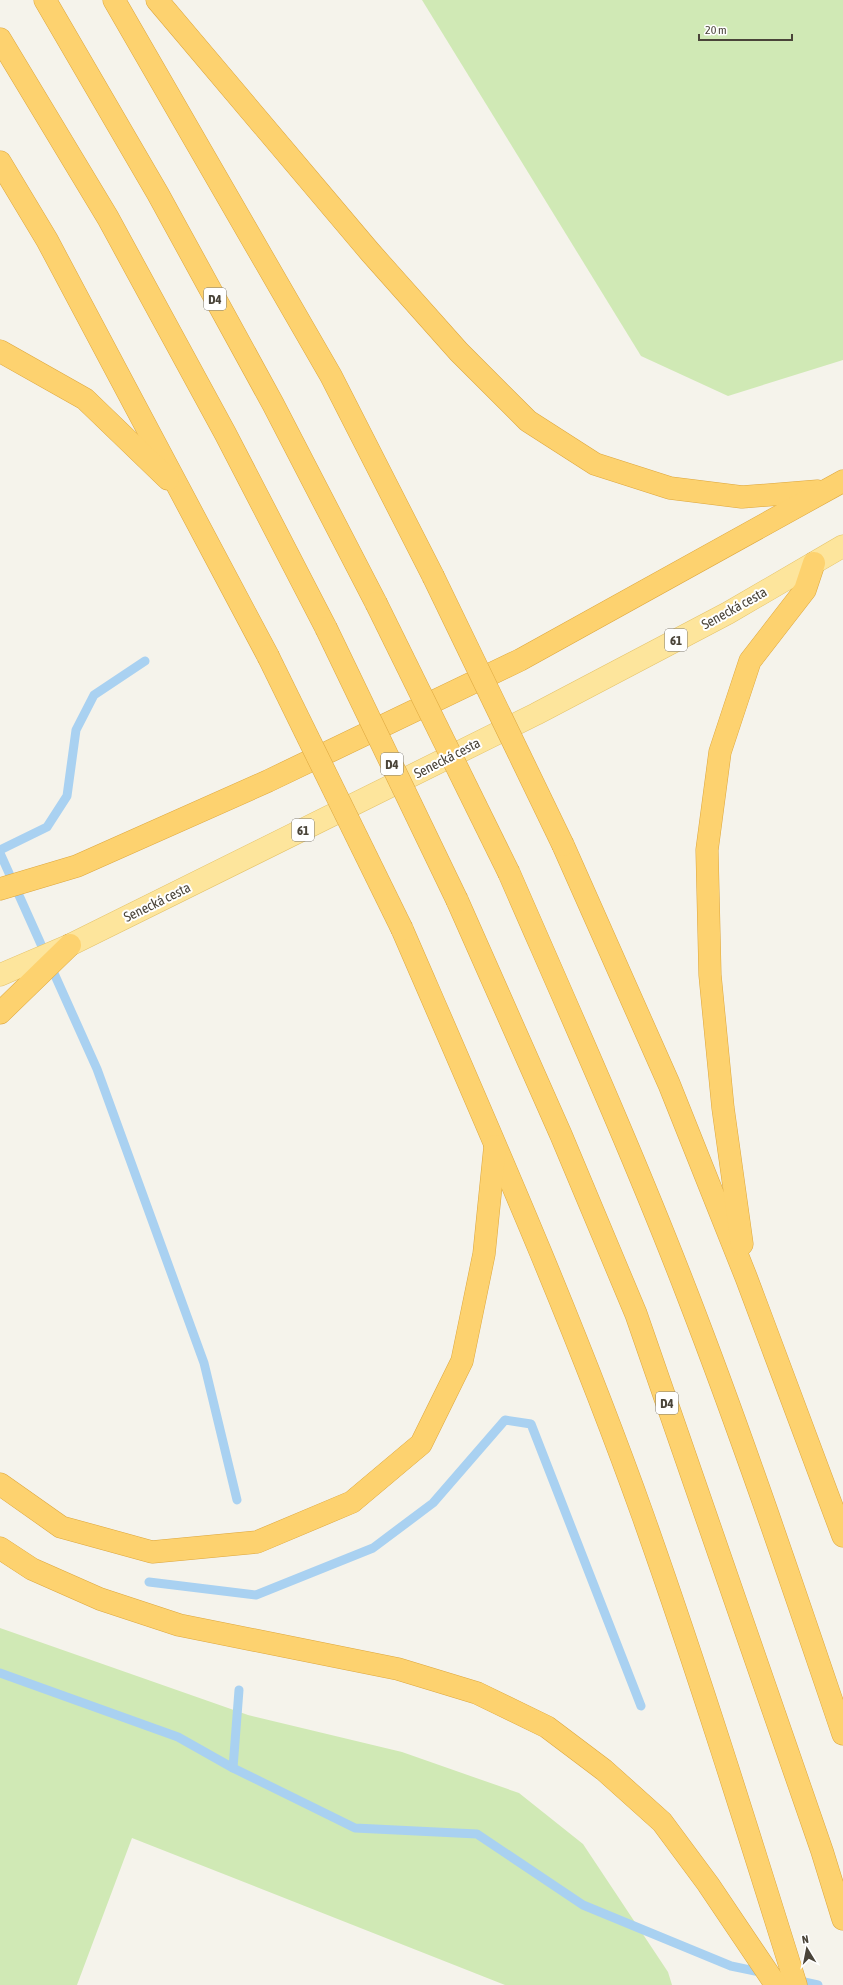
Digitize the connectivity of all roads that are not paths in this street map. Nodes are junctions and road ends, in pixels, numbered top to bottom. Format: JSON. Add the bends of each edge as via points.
{"nodes":[{"id":1,"x":44,"y":0,"type":"edge"},
{"id":2,"x":114,"y":0,"type":"edge"},
{"id":3,"x":157,"y":0,"type":"edge"},
{"id":4,"x":0,"y":39,"type":"edge"},
{"id":5,"x":0,"y":162,"type":"edge"},
{"id":6,"x":0,"y":351,"type":"edge"},
{"id":7,"x":835,"y":485,"type":"edge"},
{"id":8,"x":183,"y":494,"type":"junction"},
{"id":9,"x":843,"y":546,"type":"edge"},
{"id":10,"x":814,"y":563,"type":"junction"},
{"id":11,"x":0,"y":889,"type":"edge"},
{"id":12,"x":70,"y":945,"type":"junction"},
{"id":13,"x":0,"y":975,"type":"edge"},
{"id":14,"x":0,"y":1013,"type":"edge"},
{"id":15,"x":495,"y":1143,"type":"junction"},
{"id":16,"x":746,"y":1277,"type":"junction"},
{"id":17,"x":0,"y":1484,"type":"edge"},
{"id":18,"x":843,"y":1536,"type":"edge"},
{"id":19,"x":0,"y":1548,"type":"edge"},
{"id":20,"x":843,"y":1734,"type":"edge"},
{"id":21,"x":843,"y":1919,"type":"edge"},
{"id":22,"x":776,"y":1985,"type":"edge"},
{"id":23,"x":796,"y":1985,"type":"edge"}],
"edges":[{"from":1,"to":20,"type":"highway","number":"D4","bridge":true,"via":[[169,215],[273,404],[376,603],[509,873],[612,1109],[690,1302],[755,1475]]},
{"from":2,"to":16,"type":"highway","bridge":true,"via":[[331,376],[433,576],[563,845],[669,1084]]},
{"from":3,"to":7,"type":"highway","via":[[370,252],[459,352],[528,421],[595,464],[670,488],[742,497]]},
{"from":4,"to":21,"type":"highway","number":"D4","bridge":true,"via":[[108,218],[225,433],[326,628],[457,900],[561,1135],[636,1314],[822,1851]]},
{"from":5,"to":8,"type":"highway","via":[[47,240]]},
{"from":6,"to":8,"type":"highway","via":[[85,399]]},
{"from":7,"to":11,"type":"highway","via":[[506,666],[268,781],[84,863]]},
{"from":8,"to":15,"type":"highway","bridge":true,"via":[[268,656],[402,929]]},
{"from":9,"to":10,"type":"main road","name":"Senecká cesta","number":"61"},
{"from":10,"to":12,"type":"main road","name":"Senecká cesta","number":"61","via":[[728,612],[536,714]]},
{"from":10,"to":16,"type":"highway","via":[[805,590],[750,661],[720,752],[707,850],[710,975],[723,1108]]},
{"from":12,"to":13,"type":"main road","name":"Senecká cesta","number":"61"},
{"from":12,"to":14,"type":"highway"},
{"from":15,"to":17,"type":"highway","via":[[484,1254],[462,1360],[421,1444],[352,1502],[257,1542],[152,1552],[61,1526]]},
{"from":15,"to":23,"type":"highway","via":[[577,1342],[642,1514],[724,1750]]},
{"from":16,"to":18,"type":"highway"},
{"from":19,"to":22,"type":"highway","via":[[32,1569],[100,1599],[179,1625],[398,1669],[477,1693],[547,1727],[604,1770],[662,1822],[708,1884]]}]}
